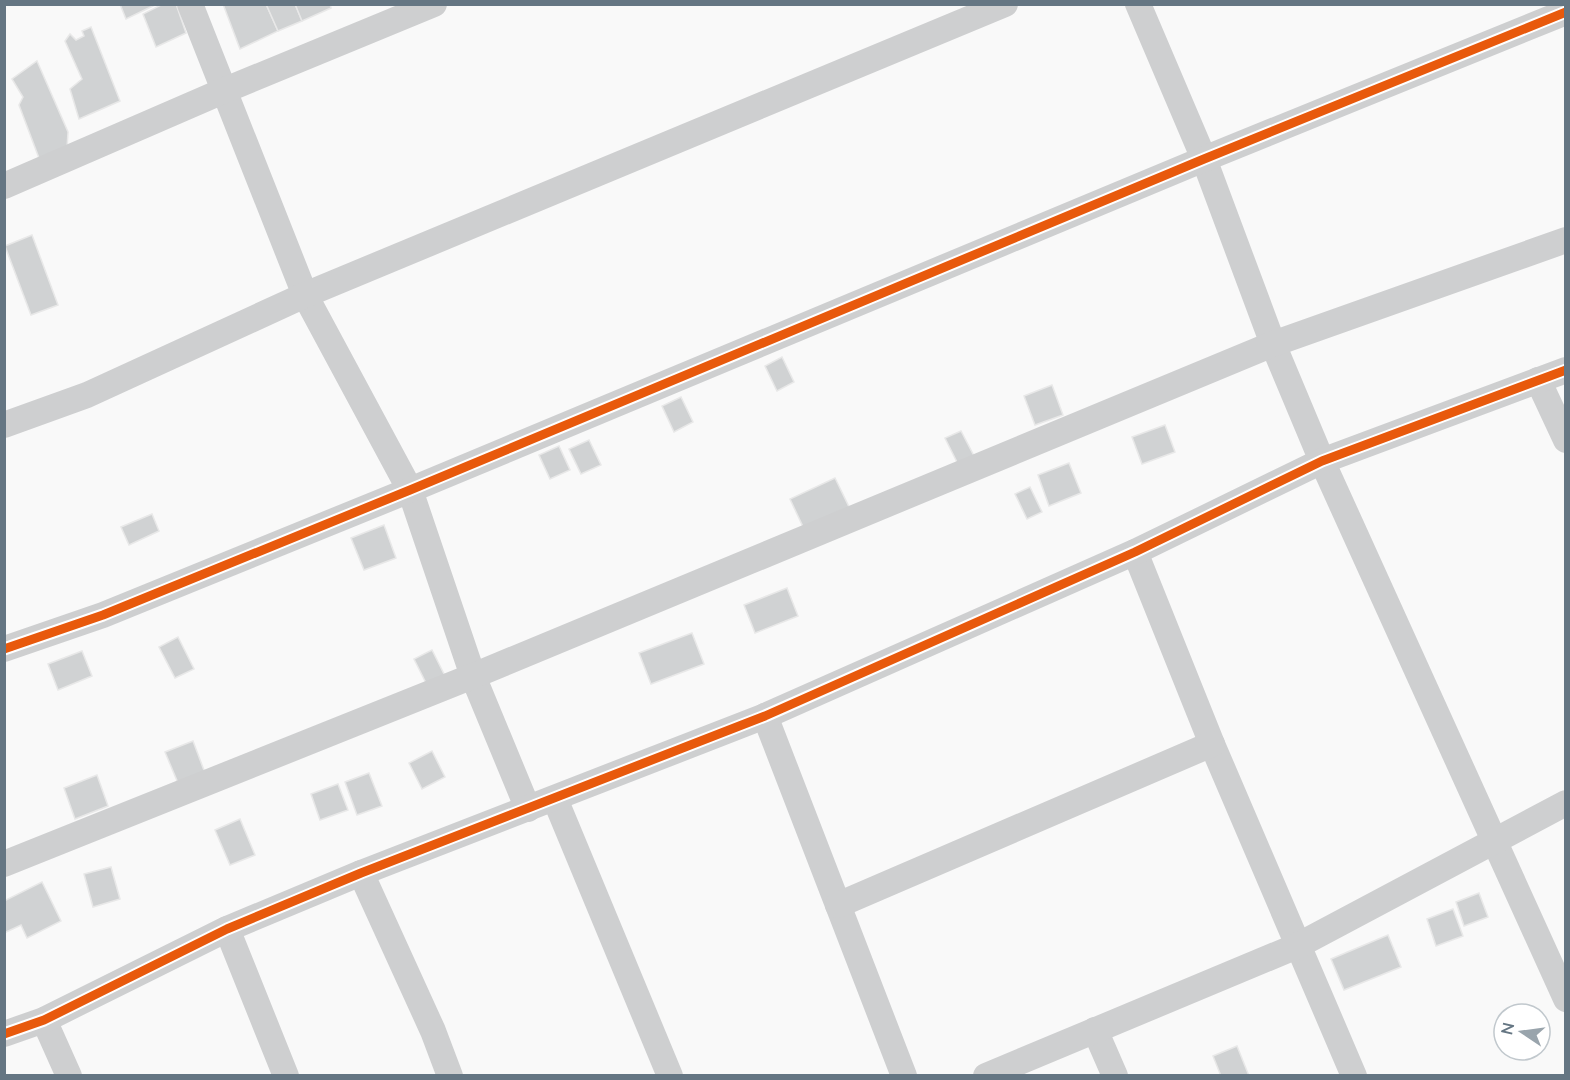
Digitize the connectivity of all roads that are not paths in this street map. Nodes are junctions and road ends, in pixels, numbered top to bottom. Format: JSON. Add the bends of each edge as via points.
{"nodes":[{"id":1,"x":190,"y":4,"type":"edge"},
{"id":2,"x":434,"y":4,"type":"edge"},
{"id":3,"x":1005,"y":4,"type":"edge"},
{"id":4,"x":1138,"y":4,"type":"edge"},
{"id":5,"x":1566,"y":12,"type":"edge"},
{"id":6,"x":223,"y":91,"type":"junction"},
{"id":7,"x":1204,"y":159,"type":"junction"},
{"id":8,"x":4,"y":186,"type":"edge"},
{"id":9,"x":1566,"y":240,"type":"edge"},
{"id":10,"x":305,"y":295,"type":"junction"},
{"id":11,"x":1273,"y":344,"type":"junction"},
{"id":12,"x":1566,"y":370,"type":"edge"},
{"id":13,"x":1538,"y":380,"type":"junction"},
{"id":14,"x":4,"y":424,"type":"edge"},
{"id":15,"x":1566,"y":440,"type":"edge"},
{"id":16,"x":1322,"y":460,"type":"junction"},
{"id":17,"x":410,"y":490,"type":"junction"},
{"id":18,"x":1135,"y":552,"type":"junction"},
{"id":19,"x":4,"y":649,"type":"edge"},
{"id":20,"x":473,"y":676,"type":"junction"},
{"id":21,"x":765,"y":716,"type":"junction"},
{"id":22,"x":1212,"y":744,"type":"junction"},
{"id":23,"x":555,"y":799,"type":"junction"},
{"id":24,"x":1566,"y":803,"type":"edge"},
{"id":25,"x":528,"y":809,"type":"junction"},
{"id":26,"x":1494,"y":842,"type":"junction"},
{"id":27,"x":4,"y":864,"type":"edge"},
{"id":28,"x":361,"y":873,"type":"junction"},
{"id":29,"x":838,"y":905,"type":"junction"},
{"id":30,"x":226,"y":929,"type":"junction"},
{"id":31,"x":1297,"y":946,"type":"junction"},
{"id":32,"x":1566,"y":999,"type":"edge"},
{"id":33,"x":44,"y":1020,"type":"junction"},
{"id":34,"x":1095,"y":1030,"type":"junction"},
{"id":35,"x":4,"y":1034,"type":"edge"},
{"id":36,"x":69,"y":1076,"type":"edge"},
{"id":37,"x":286,"y":1076,"type":"edge"},
{"id":38,"x":450,"y":1076,"type":"edge"},
{"id":39,"x":670,"y":1076,"type":"edge"},
{"id":40,"x":904,"y":1076,"type":"edge"},
{"id":41,"x":986,"y":1076,"type":"edge"},
{"id":42,"x":1115,"y":1076,"type":"edge"},
{"id":43,"x":1354,"y":1076,"type":"edge"}],
"edges":[{"from":1,"to":6,"type":"street"},
{"from":2,"to":6,"type":"street"},
{"from":3,"to":10,"type":"street"},
{"from":4,"to":7,"type":"street"},
{"from":5,"to":7,"type":"street"},
{"from":6,"to":8,"type":"street"},
{"from":6,"to":10,"type":"street"},
{"from":7,"to":11,"type":"street"},
{"from":7,"to":17,"type":"street"},
{"from":9,"to":11,"type":"street"},
{"from":10,"to":14,"type":"street","via":[[87,395]]},
{"from":10,"to":17,"type":"street"},
{"from":11,"to":16,"type":"street"},
{"from":11,"to":20,"type":"street"},
{"from":12,"to":13,"type":"street"},
{"from":13,"to":15,"type":"street"},
{"from":13,"to":16,"type":"street"},
{"from":16,"to":18,"type":"street"},
{"from":16,"to":26,"type":"street"},
{"from":17,"to":19,"type":"street","via":[[103,615]]},
{"from":17,"to":20,"type":"street"},
{"from":18,"to":21,"type":"street"},
{"from":18,"to":22,"type":"street"},
{"from":20,"to":25,"type":"street"},
{"from":20,"to":27,"type":"street"},
{"from":21,"to":23,"type":"street"},
{"from":21,"to":29,"type":"street"},
{"from":22,"to":29,"type":"street"},
{"from":22,"to":31,"type":"street"},
{"from":23,"to":25,"type":"street"},
{"from":23,"to":39,"type":"street"},
{"from":24,"to":26,"type":"street"},
{"from":25,"to":28,"type":"street"},
{"from":26,"to":31,"type":"street"},
{"from":26,"to":32,"type":"street"},
{"from":28,"to":30,"type":"street"},
{"from":28,"to":38,"type":"street"},
{"from":29,"to":40,"type":"street"},
{"from":30,"to":33,"type":"street"},
{"from":30,"to":37,"type":"street"},
{"from":31,"to":34,"type":"street"},
{"from":31,"to":43,"type":"street"},
{"from":33,"to":35,"type":"street"},
{"from":33,"to":36,"type":"street"},
{"from":34,"to":41,"type":"street"},
{"from":34,"to":42,"type":"street"}]}
